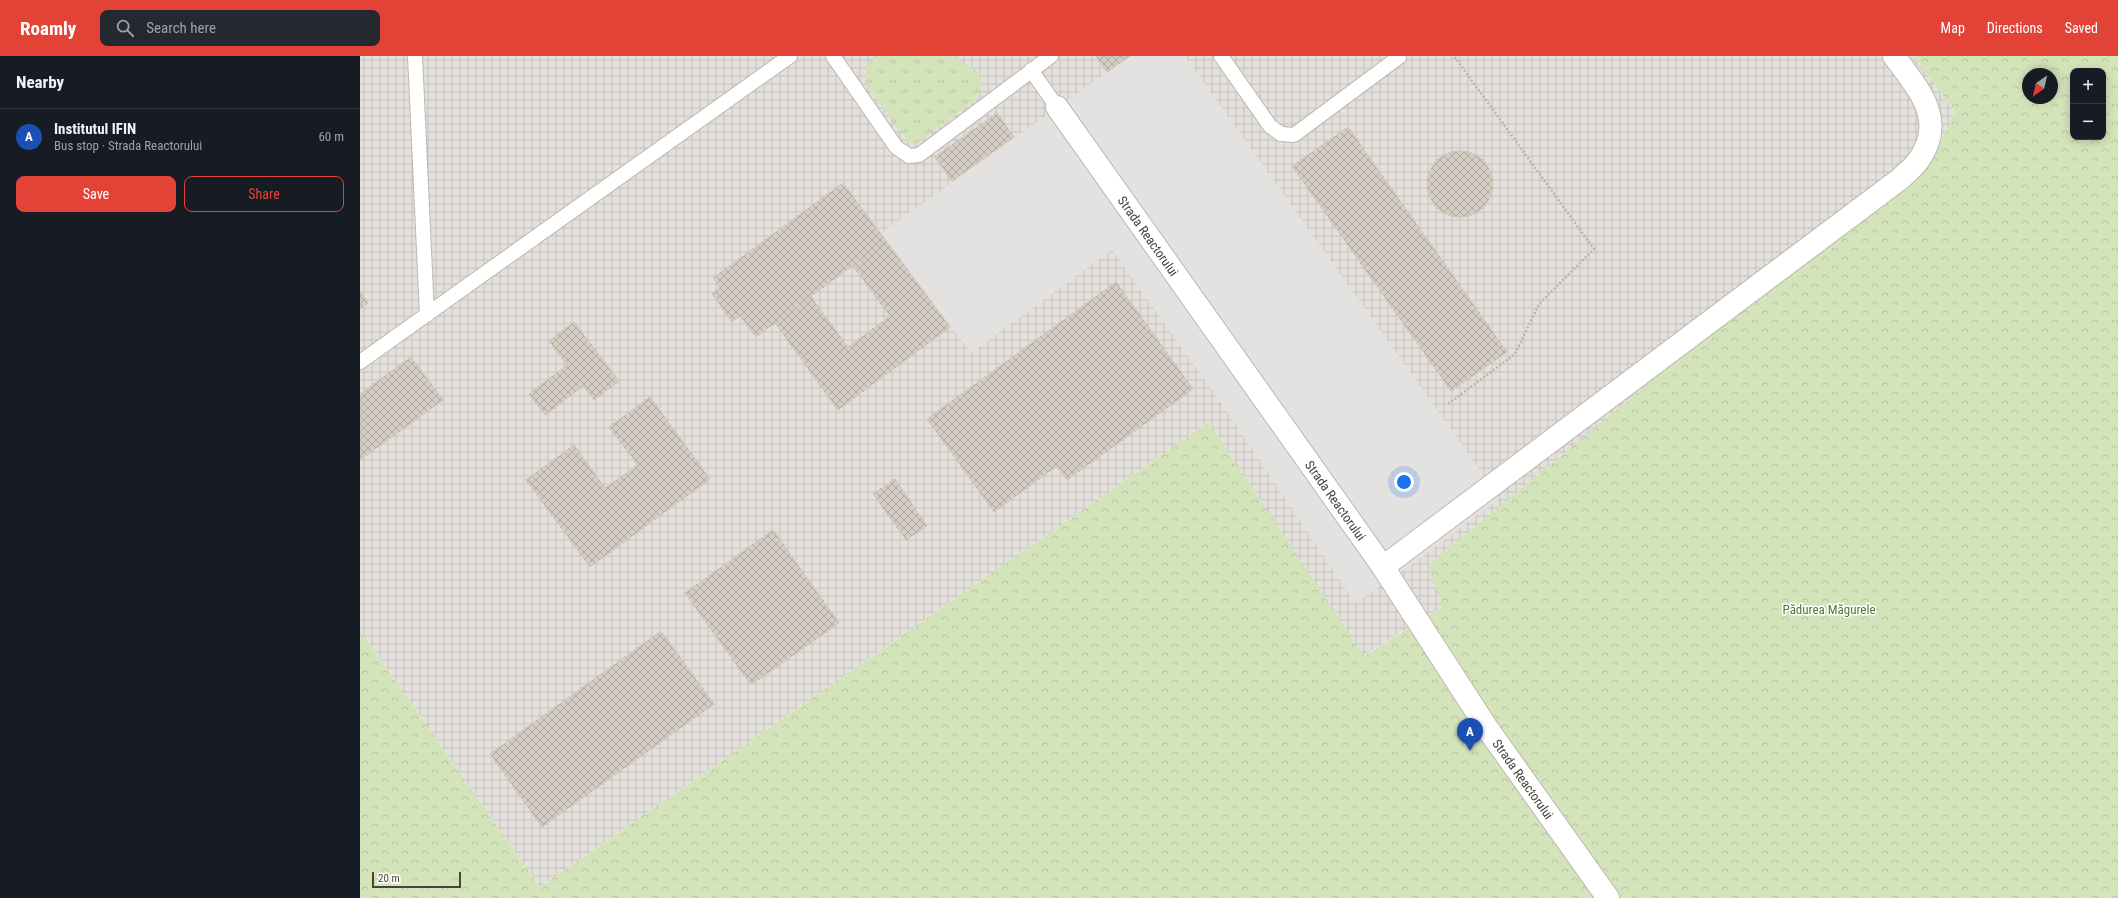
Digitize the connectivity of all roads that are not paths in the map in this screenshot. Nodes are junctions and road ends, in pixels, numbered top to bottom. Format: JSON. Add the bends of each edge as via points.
{"nodes":[{"id":1,"x":415,"y":56,"type":"edge"},
{"id":2,"x":790,"y":56,"type":"edge"},
{"id":3,"x":834,"y":56,"type":"edge"},
{"id":4,"x":1051,"y":56,"type":"edge"},
{"id":5,"x":1221,"y":56,"type":"edge"},
{"id":6,"x":1894,"y":56,"type":"edge"},
{"id":7,"x":1398,"y":57,"type":"dead end"},
{"id":8,"x":1031,"y":70,"type":"junction"},
{"id":9,"x":1057,"y":107,"type":"joint"},
{"id":10,"x":427,"y":315,"type":"junction"},
{"id":11,"x":360,"y":362,"type":"edge"},
{"id":12,"x":1383,"y":567,"type":"junction"},
{"id":13,"x":1608,"y":898,"type":"edge"}],
"edges":[{"from":1,"to":10,"type":"lane"},
{"from":2,"to":10,"type":"lane"},
{"from":3,"to":8,"type":"lane","via":[[896,147],[908,156],[919,155]]},
{"from":4,"to":8,"type":"lane"},
{"from":5,"to":7,"type":"lane","via":[[1270,126],[1281,134],[1294,135]]},
{"from":6,"to":12,"type":"street","via":[[1922,94],[1932,126],[1918,161],[1900,179]]},
{"from":8,"to":9,"type":"lane"},
{"from":9,"to":12,"type":"street","name":"Strada Reactorului"},
{"from":10,"to":11,"type":"lane"},
{"from":12,"to":13,"type":"street","name":"Strada Reactorului","via":[[1487,728]]}]}
